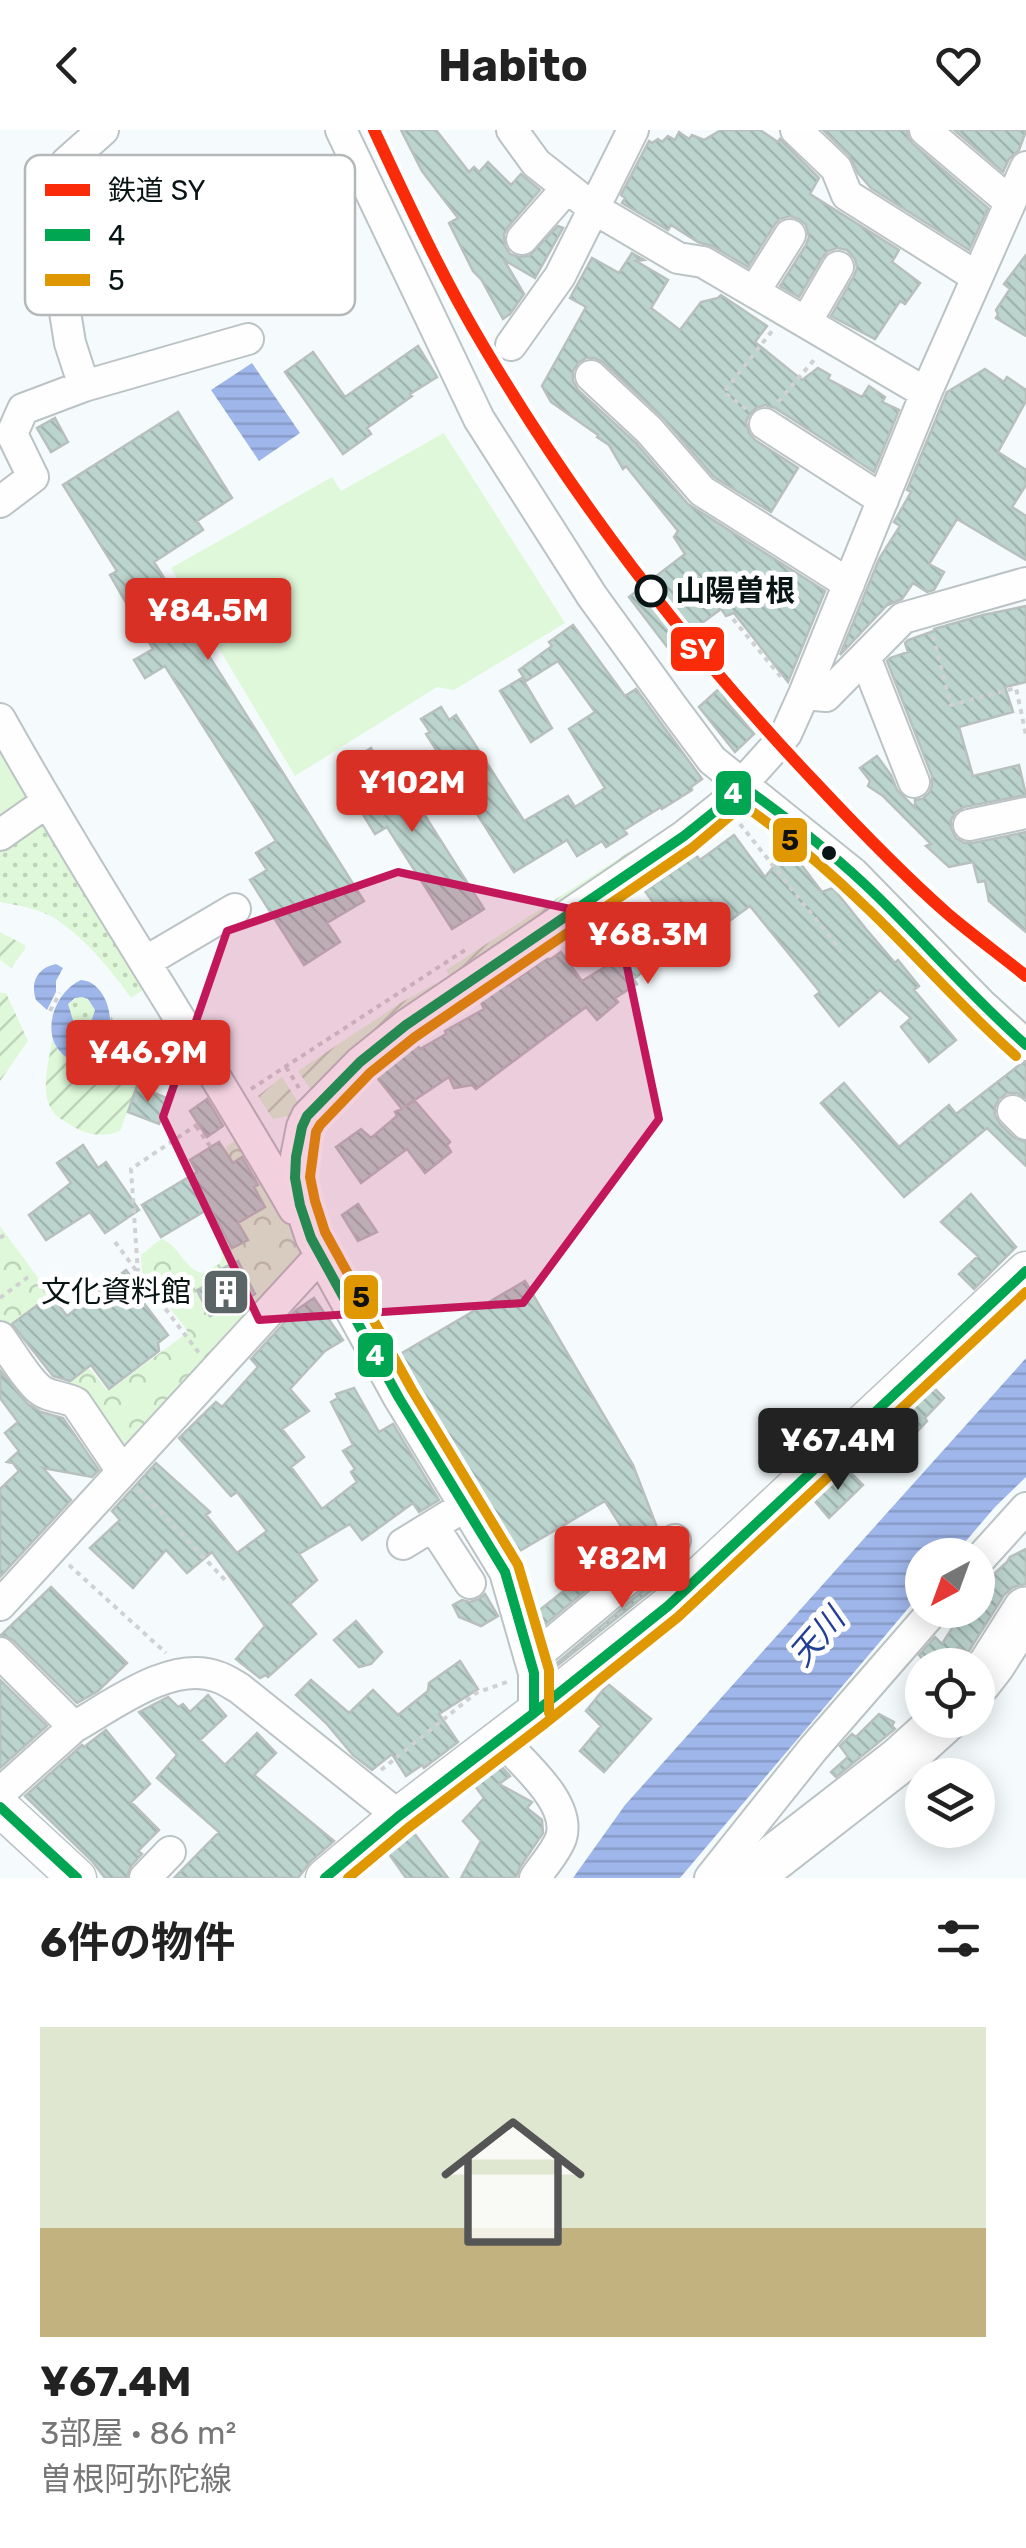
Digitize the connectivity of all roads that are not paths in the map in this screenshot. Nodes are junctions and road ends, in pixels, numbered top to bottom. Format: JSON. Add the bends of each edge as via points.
{"nodes":[{"id":1,"x":103,"y":130,"type":"edge"},
{"id":2,"x":341,"y":130,"type":"edge"},
{"id":3,"x":512,"y":130,"type":"edge"},
{"id":4,"x":633,"y":130,"type":"edge"},
{"id":5,"x":796,"y":130,"type":"edge"},
{"id":6,"x":924,"y":130,"type":"edge"},
{"id":7,"x":75,"y":155,"type":"edge"},
{"id":8,"x":353,"y":155,"type":"edge"},
{"id":9,"x":355,"y":159,"type":"edge"},
{"id":10,"x":1026,"y":167,"type":"edge"},
{"id":11,"x":567,"y":188,"type":"junction"},
{"id":12,"x":1010,"y":202,"type":"junction"},
{"id":13,"x":593,"y":208,"type":"junction"},
{"id":14,"x":790,"y":236,"type":"dead end"},
{"id":15,"x":522,"y":239,"type":"dead end"},
{"id":16,"x":838,"y":266,"type":"dead end"},
{"id":17,"x":977,"y":277,"type":"junction"},
{"id":18,"x":754,"y":292,"type":"junction"},
{"id":19,"x":66,"y":315,"type":"edge"},
{"id":20,"x":797,"y":317,"type":"junction"},
{"id":21,"x":248,"y":339,"type":"dead end"},
{"id":22,"x":511,"y":345,"type":"dead end"},
{"id":23,"x":590,"y":376,"type":"dead end"},
{"id":24,"x":84,"y":386,"type":"junction"},
{"id":25,"x":926,"y":393,"type":"junction"},
{"id":26,"x":764,"y":424,"type":"road end"},
{"id":27,"x":883,"y":500,"type":"junction"},
{"id":28,"x":0,"y":502,"type":"edge"},
{"id":29,"x":1026,"y":583,"type":"edge"},
{"id":30,"x":849,"y":584,"type":"junction"},
{"id":31,"x":865,"y":657,"type":"junction"},
{"id":32,"x":804,"y":694,"type":"junction"},
{"id":33,"x":0,"y":719,"type":"edge"},
{"id":34,"x":914,"y":782,"type":"dead end"},
{"id":35,"x":733,"y":795,"type":"junction"},
{"id":36,"x":47,"y":802,"type":"junction"},
{"id":37,"x":1026,"y":813,"type":"edge"},
{"id":38,"x":970,"y":825,"type":"dead end"},
{"id":39,"x":0,"y":835,"type":"edge"},
{"id":40,"x":234,"y":909,"type":"dead end"},
{"id":41,"x":145,"y":962,"type":"junction"},
{"id":42,"x":1026,"y":1045,"type":"edge"},
{"id":43,"x":245,"y":1124,"type":"junction"},
{"id":44,"x":302,"y":1127,"type":"junction"},
{"id":45,"x":316,"y":1247,"type":"junction"},
{"id":46,"x":1026,"y":1272,"type":"edge"},
{"id":47,"x":0,"y":1337,"type":"edge"},
{"id":48,"x":122,"y":1472,"type":"junction"},
{"id":49,"x":465,"y":1506,"type":"junction"},
{"id":50,"x":1026,"y":1508,"type":"edge"},
{"id":51,"x":433,"y":1526,"type":"junction"},
{"id":52,"x":675,"y":1540,"type":"dead end"},
{"id":53,"x":995,"y":1542,"type":"edge"},
{"id":54,"x":403,"y":1544,"type":"dead end"},
{"id":55,"x":470,"y":1583,"type":"dead end"},
{"id":56,"x":0,"y":1605,"type":"edge"},
{"id":57,"x":1026,"y":1610,"type":"edge"},
{"id":58,"x":918,"y":1628,"type":"edge"},
{"id":59,"x":0,"y":1653,"type":"edge"},
{"id":60,"x":995,"y":1656,"type":"edge"},
{"id":61,"x":533,"y":1666,"type":"junction"},
{"id":62,"x":534,"y":1714,"type":"junction"},
{"id":63,"x":74,"y":1727,"type":"junction"},
{"id":64,"x":924,"y":1738,"type":"edge"},
{"id":65,"x":500,"y":1740,"type":"junction"},
{"id":66,"x":0,"y":1794,"type":"edge"},
{"id":67,"x":0,"y":1807,"type":"edge"},
{"id":68,"x":399,"y":1816,"type":"junction"},
{"id":69,"x":170,"y":1852,"type":"dead end"},
{"id":70,"x":77,"y":1878,"type":"edge"},
{"id":71,"x":145,"y":1878,"type":"edge"},
{"id":72,"x":325,"y":1878,"type":"edge"},
{"id":73,"x":534,"y":1878,"type":"edge"},
{"id":74,"x":710,"y":1878,"type":"edge"},
{"id":75,"x":748,"y":1878,"type":"edge"}],
"edges":[{"from":1,"to":7,"type":"street"},
{"from":2,"to":8,"type":"street"},
{"from":3,"to":11,"type":"street","via":[[536,163]]},
{"from":4,"to":13,"type":"street"},
{"from":5,"to":17,"type":"street","via":[[836,168],[848,195]]},
{"from":6,"to":12,"type":"street"},
{"from":9,"to":35,"type":"street","via":[[479,419],[592,596]]},
{"from":10,"to":12,"type":"street"},
{"from":11,"to":13,"type":"street"},
{"from":11,"to":15,"type":"street"},
{"from":12,"to":17,"type":"street"},
{"from":13,"to":18,"type":"street","via":[[678,258],[702,262]]},
{"from":13,"to":22,"type":"street","via":[[560,276]]},
{"from":14,"to":18,"type":"street"},
{"from":16,"to":20,"type":"street"},
{"from":17,"to":25,"type":"street"},
{"from":18,"to":20,"type":"street"},
{"from":19,"to":24,"type":"street"},
{"from":20,"to":25,"type":"street"},
{"from":21,"to":24,"type":"street"},
{"from":23,"to":30,"type":"street","via":[[702,491]]},
{"from":24,"to":28,"type":"street","via":[[23,410],[12,434],[33,477]]},
{"from":25,"to":27,"type":"street"},
{"from":26,"to":27,"type":"street"},
{"from":27,"to":30,"type":"street"},
{"from":29,"to":31,"type":"street","via":[[903,618]]},
{"from":30,"to":32,"type":"street"},
{"from":31,"to":32,"type":"street","via":[[826,696]]},
{"from":31,"to":34,"type":"street"},
{"from":32,"to":35,"type":"street","via":[[786,734]]},
{"from":33,"to":36,"type":"street"},
{"from":35,"to":42,"type":"street","via":[[772,806],[853,873]]},
{"from":35,"to":44,"type":"street","via":[[684,836],[445,981]]},
{"from":36,"to":39,"type":"street"},
{"from":36,"to":41,"type":"street"},
{"from":37,"to":38,"type":"street"},
{"from":40,"to":41,"type":"street"},
{"from":41,"to":43,"type":"street"},
{"from":43,"to":44,"type":"street","via":[[270,1136]]},
{"from":43,"to":45,"type":"street"},
{"from":44,"to":45,"type":"street","via":[[296,1178]]},
{"from":45,"to":48,"type":"street","via":[[214,1373]]},
{"from":45,"to":49,"type":"street"},
{"from":46,"to":62,"type":"main road","via":[[668,1606]]},
{"from":47,"to":48,"type":"street","via":[[38,1388],[76,1403]]},
{"from":48,"to":56,"type":"street"},
{"from":49,"to":51,"type":"street"},
{"from":49,"to":61,"type":"street","via":[[505,1572]]},
{"from":50,"to":53,"type":"street"},
{"from":51,"to":54,"type":"street"},
{"from":51,"to":55,"type":"street"},
{"from":52,"to":61,"type":"street"},
{"from":57,"to":60,"type":"highway"},
{"from":58,"to":74,"type":"street"},
{"from":59,"to":63,"type":"street"},
{"from":61,"to":62,"type":"street"},
{"from":62,"to":65,"type":"main road"},
{"from":63,"to":66,"type":"street"},
{"from":63,"to":68,"type":"street","via":[[164,1677],[216,1675]]},
{"from":64,"to":75,"type":"highway"},
{"from":65,"to":68,"type":"main road"},
{"from":65,"to":73,"type":"street","via":[[558,1803],[562,1817],[560,1839]]},
{"from":67,"to":70,"type":"main road"},
{"from":68,"to":72,"type":"main road"},
{"from":69,"to":71,"type":"street"}]}
